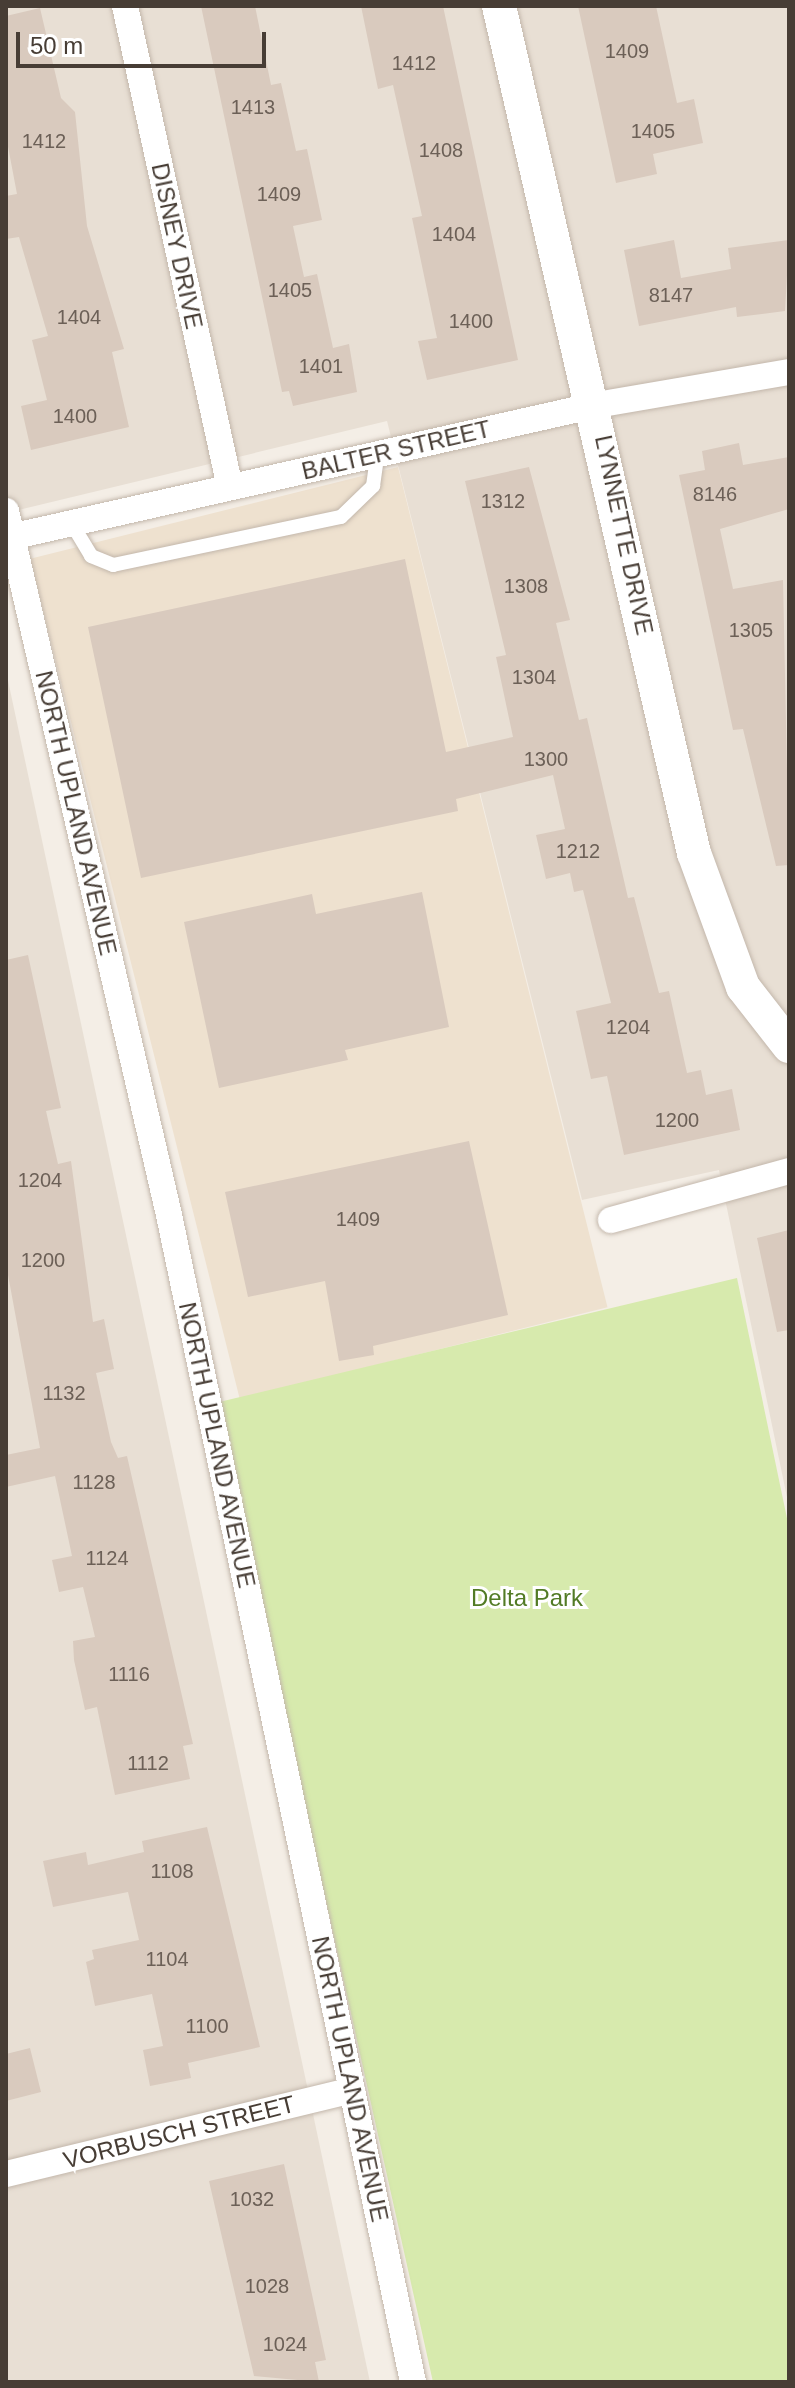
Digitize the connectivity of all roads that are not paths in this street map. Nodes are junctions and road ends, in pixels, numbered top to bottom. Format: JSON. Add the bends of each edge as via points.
{"nodes":[{"id":1,"x":125,"y":6,"type":"edge"},
{"id":2,"x":499,"y":6,"type":"edge"},
{"id":3,"x":789,"y":372,"type":"edge"},
{"id":4,"x":596,"y":405,"type":"junction"},
{"id":5,"x":377,"y":456,"type":"junction"},
{"id":6,"x":230,"y":486,"type":"junction"},
{"id":7,"x":6,"y":511,"type":"edge"},
{"id":8,"x":72,"y":524,"type":"junction"},
{"id":9,"x":9,"y":538,"type":"edge"},
{"id":10,"x":789,"y":1046,"type":"edge"},
{"id":11,"x":789,"y":1171,"type":"edge"},
{"id":12,"x":611,"y":1220,"type":"dead end"},
{"id":13,"x":352,"y":2090,"type":"junction"},
{"id":14,"x":6,"y":2174,"type":"edge"},
{"id":15,"x":413,"y":2382,"type":"edge"}],
"edges":[{"from":1,"to":6,"type":"street","name":"DISNEY DRIVE"},
{"from":2,"to":4,"type":"street","name":"LYNNETTE DRIVE"},
{"from":3,"to":4,"type":"street","name":"BALTER STREET"},
{"from":4,"to":5,"type":"street","name":"BALTER STREET"},
{"from":4,"to":10,"type":"street","name":"LYNNETTE DRIVE","via":[[694,853],[743,987]]},
{"from":5,"to":6,"type":"street","name":"BALTER STREET"},
{"from":5,"to":8,"type":"lane","via":[[373,486],[341,517],[113,565],[91,556]]},
{"from":6,"to":8,"type":"street","name":"BALTER STREET"},
{"from":7,"to":9,"type":"street","name":"NORTH UPLAND AVENUE"},
{"from":8,"to":9,"type":"street","name":"BALTER STREET"},
{"from":9,"to":13,"type":"street","name":"NORTH UPLAND AVENUE","via":[[169,1215]]},
{"from":11,"to":12,"type":"street"},
{"from":13,"to":14,"type":"street","name":"VORBUSCH STREET"},
{"from":13,"to":15,"type":"street","name":"NORTH UPLAND AVENUE"}]}
